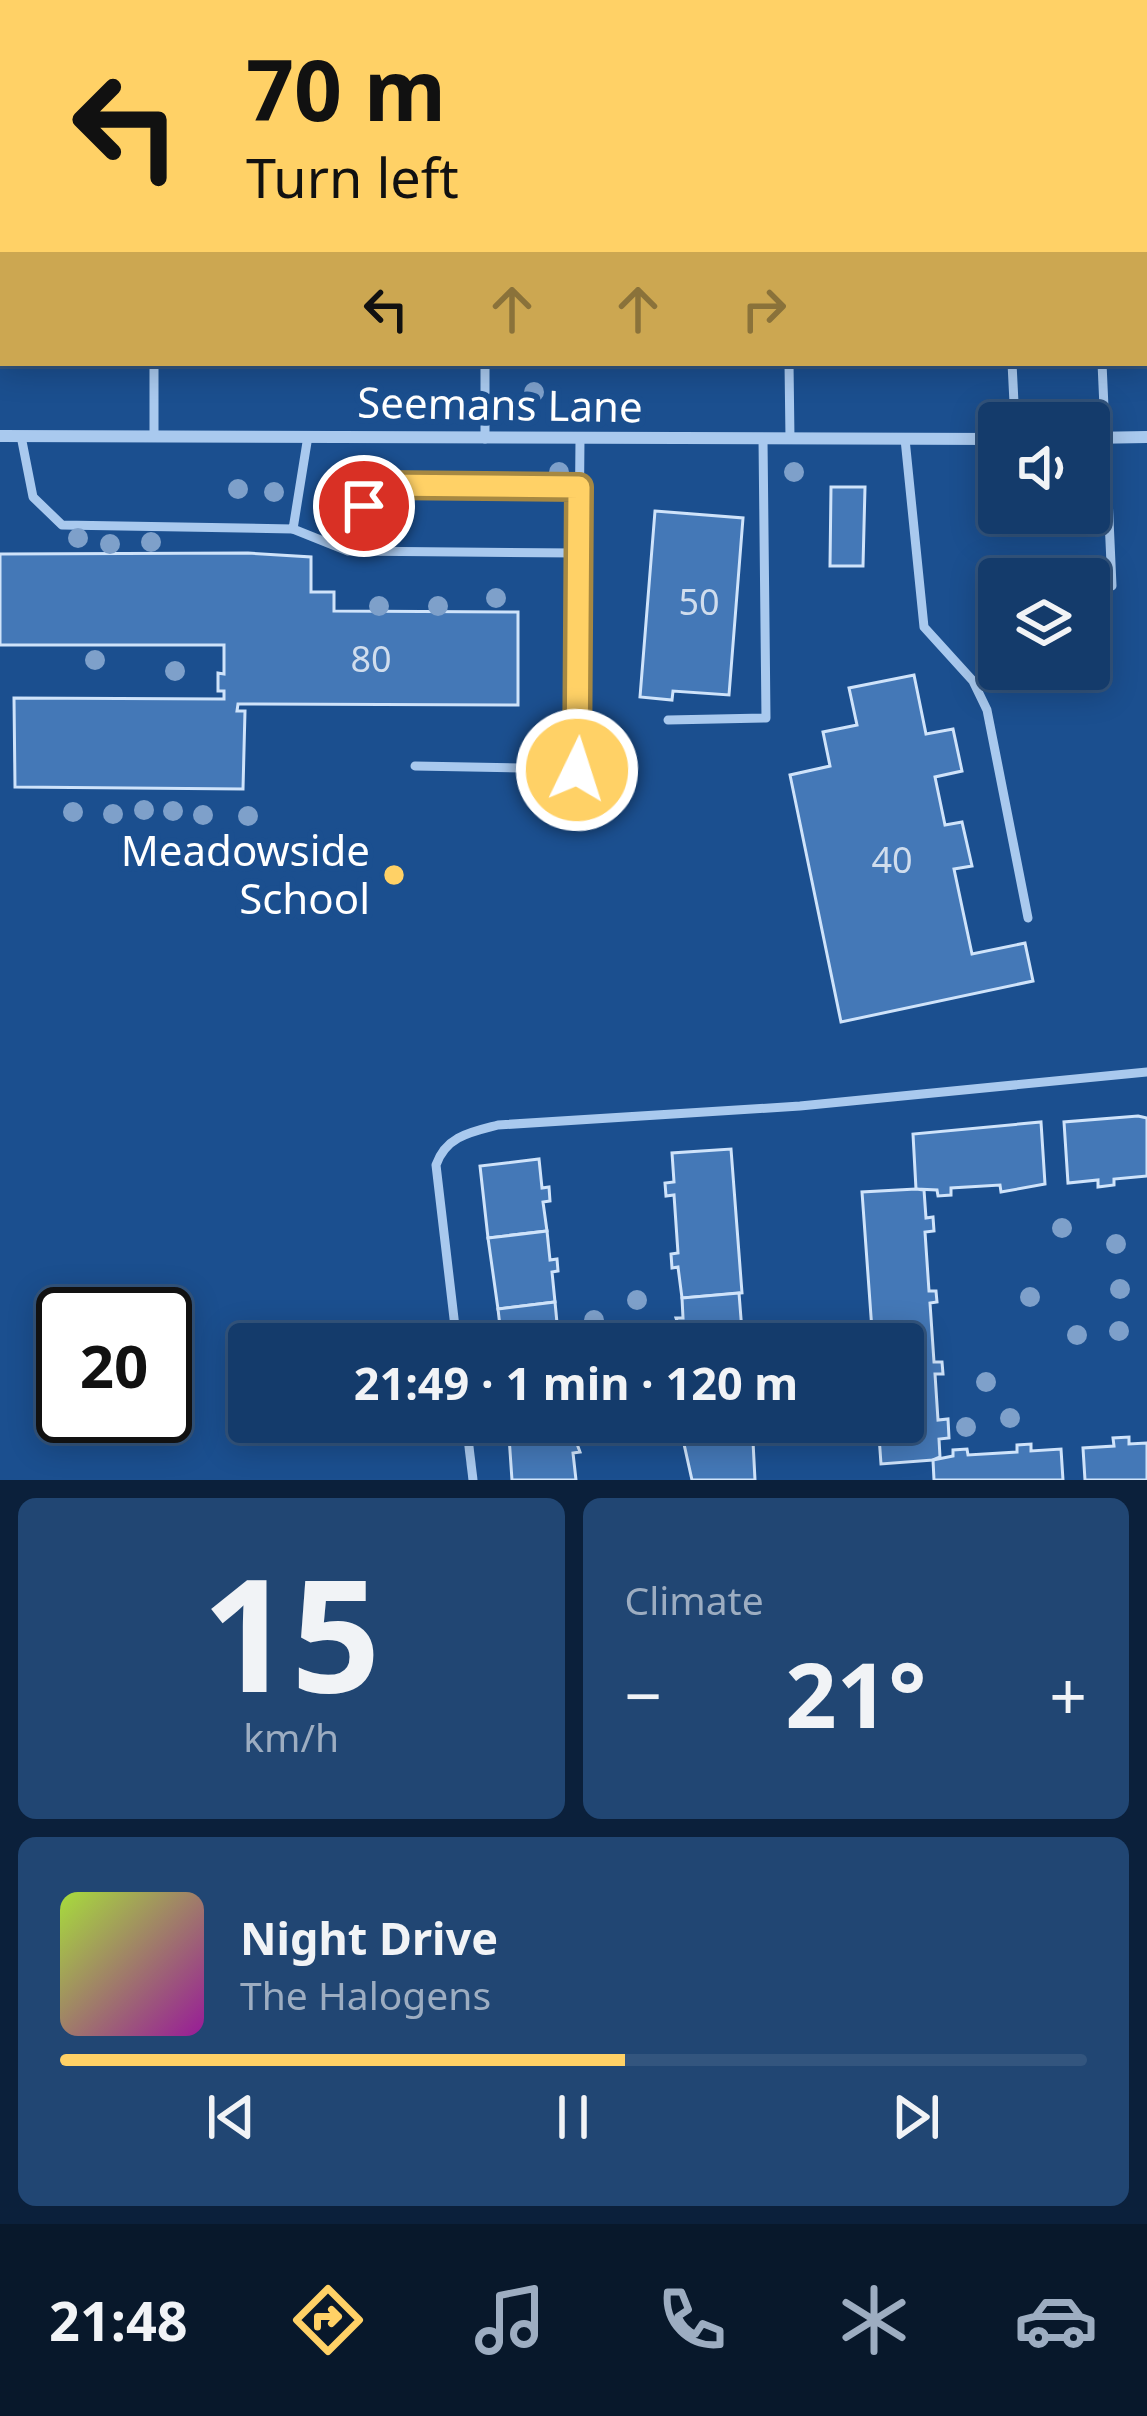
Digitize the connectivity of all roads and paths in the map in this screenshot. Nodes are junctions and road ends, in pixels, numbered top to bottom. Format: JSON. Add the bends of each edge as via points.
{"nodes":[{"id":1,"x":154,"y":366,"type":"edge"},
{"id":2,"x":485,"y":366,"type":"edge"},
{"id":3,"x":789,"y":366,"type":"edge"},
{"id":4,"x":1012,"y":366,"type":"edge"},
{"id":5,"x":1102,"y":366,"type":"edge"},
{"id":6,"x":1014,"y":402,"type":"edge"},
{"id":7,"x":1099,"y":402,"type":"edge"},
{"id":8,"x":0,"y":436,"type":"edge"},
{"id":9,"x":21,"y":436,"type":"junction"},
{"id":10,"x":154,"y":436,"type":"junction"},
{"id":11,"x":308,"y":436,"type":"junction"},
{"id":12,"x":1147,"y":437,"type":"edge"},
{"id":13,"x":1110,"y":438,"type":"edge"},
{"id":14,"x":485,"y":439,"type":"junction"},
{"id":15,"x":580,"y":439,"type":"junction"},
{"id":16,"x":763,"y":439,"type":"junction"},
{"id":17,"x":790,"y":439,"type":"junction"},
{"id":18,"x":905,"y":439,"type":"junction"},
{"id":19,"x":978,"y":439,"type":"edge"},
{"id":20,"x":579,"y":487,"type":"junction"},
{"id":21,"x":292,"y":529,"type":"junction"},
{"id":22,"x":1106,"y":534,"type":"edge"},
{"id":23,"x":363,"y":551,"type":"junction"},
{"id":24,"x":577,"y":553,"type":"junction"},
{"id":25,"x":1112,"y":586,"type":"dead end"},
{"id":26,"x":668,"y":720,"type":"dead end"},
{"id":27,"x":415,"y":766,"type":"dead end"},
{"id":28,"x":1028,"y":918,"type":"dead end"},
{"id":29,"x":1147,"y":1072,"type":"edge"},
{"id":30,"x":455,"y":1323,"type":"edge"},
{"id":31,"x":469,"y":1443,"type":"edge"},
{"id":32,"x":473,"y":1480,"type":"edge"}],
"edges":[{"from":1,"to":10,"type":"lane"},
{"from":2,"to":14,"type":"lane"},
{"from":3,"to":17,"type":"lane"},
{"from":4,"to":6,"type":"lane"},
{"from":5,"to":7,"type":"lane"},
{"from":8,"to":9,"type":"street","name":"Seemans Lane"},
{"from":9,"to":10,"type":"street","name":"Seemans Lane"},
{"from":9,"to":21,"type":"lane","via":[[33,497],[62,525]]},
{"from":10,"to":11,"type":"street","name":"Seemans Lane"},
{"from":11,"to":14,"type":"street","name":"Seemans Lane"},
{"from":11,"to":21,"type":"lane"},
{"from":12,"to":13,"type":"street"},
{"from":14,"to":15,"type":"street","name":"Seemans Lane"},
{"from":15,"to":16,"type":"street","name":"Seemans Lane"},
{"from":15,"to":20,"type":"lane"},
{"from":16,"to":17,"type":"street","name":"Seemans Lane"},
{"from":16,"to":26,"type":"lane","via":[[766,718]]},
{"from":17,"to":18,"type":"street","name":"Seemans Lane"},
{"from":18,"to":19,"type":"street","name":"Seemans Lane"},
{"from":18,"to":28,"type":"lane","via":[[924,627],[974,682],[987,710]]},
{"from":20,"to":23,"type":"lane","via":[[382,485],[362,513]]},
{"from":20,"to":24,"type":"lane"},
{"from":21,"to":23,"type":"lane"},
{"from":22,"to":25,"type":"lane"},
{"from":23,"to":24,"type":"lane"},
{"from":24,"to":27,"type":"lane","via":[[577,770]]},
{"from":29,"to":30,"type":"lane","via":[[498,1125],[460,1135],[436,1165]]},
{"from":31,"to":32,"type":"lane"}]}
